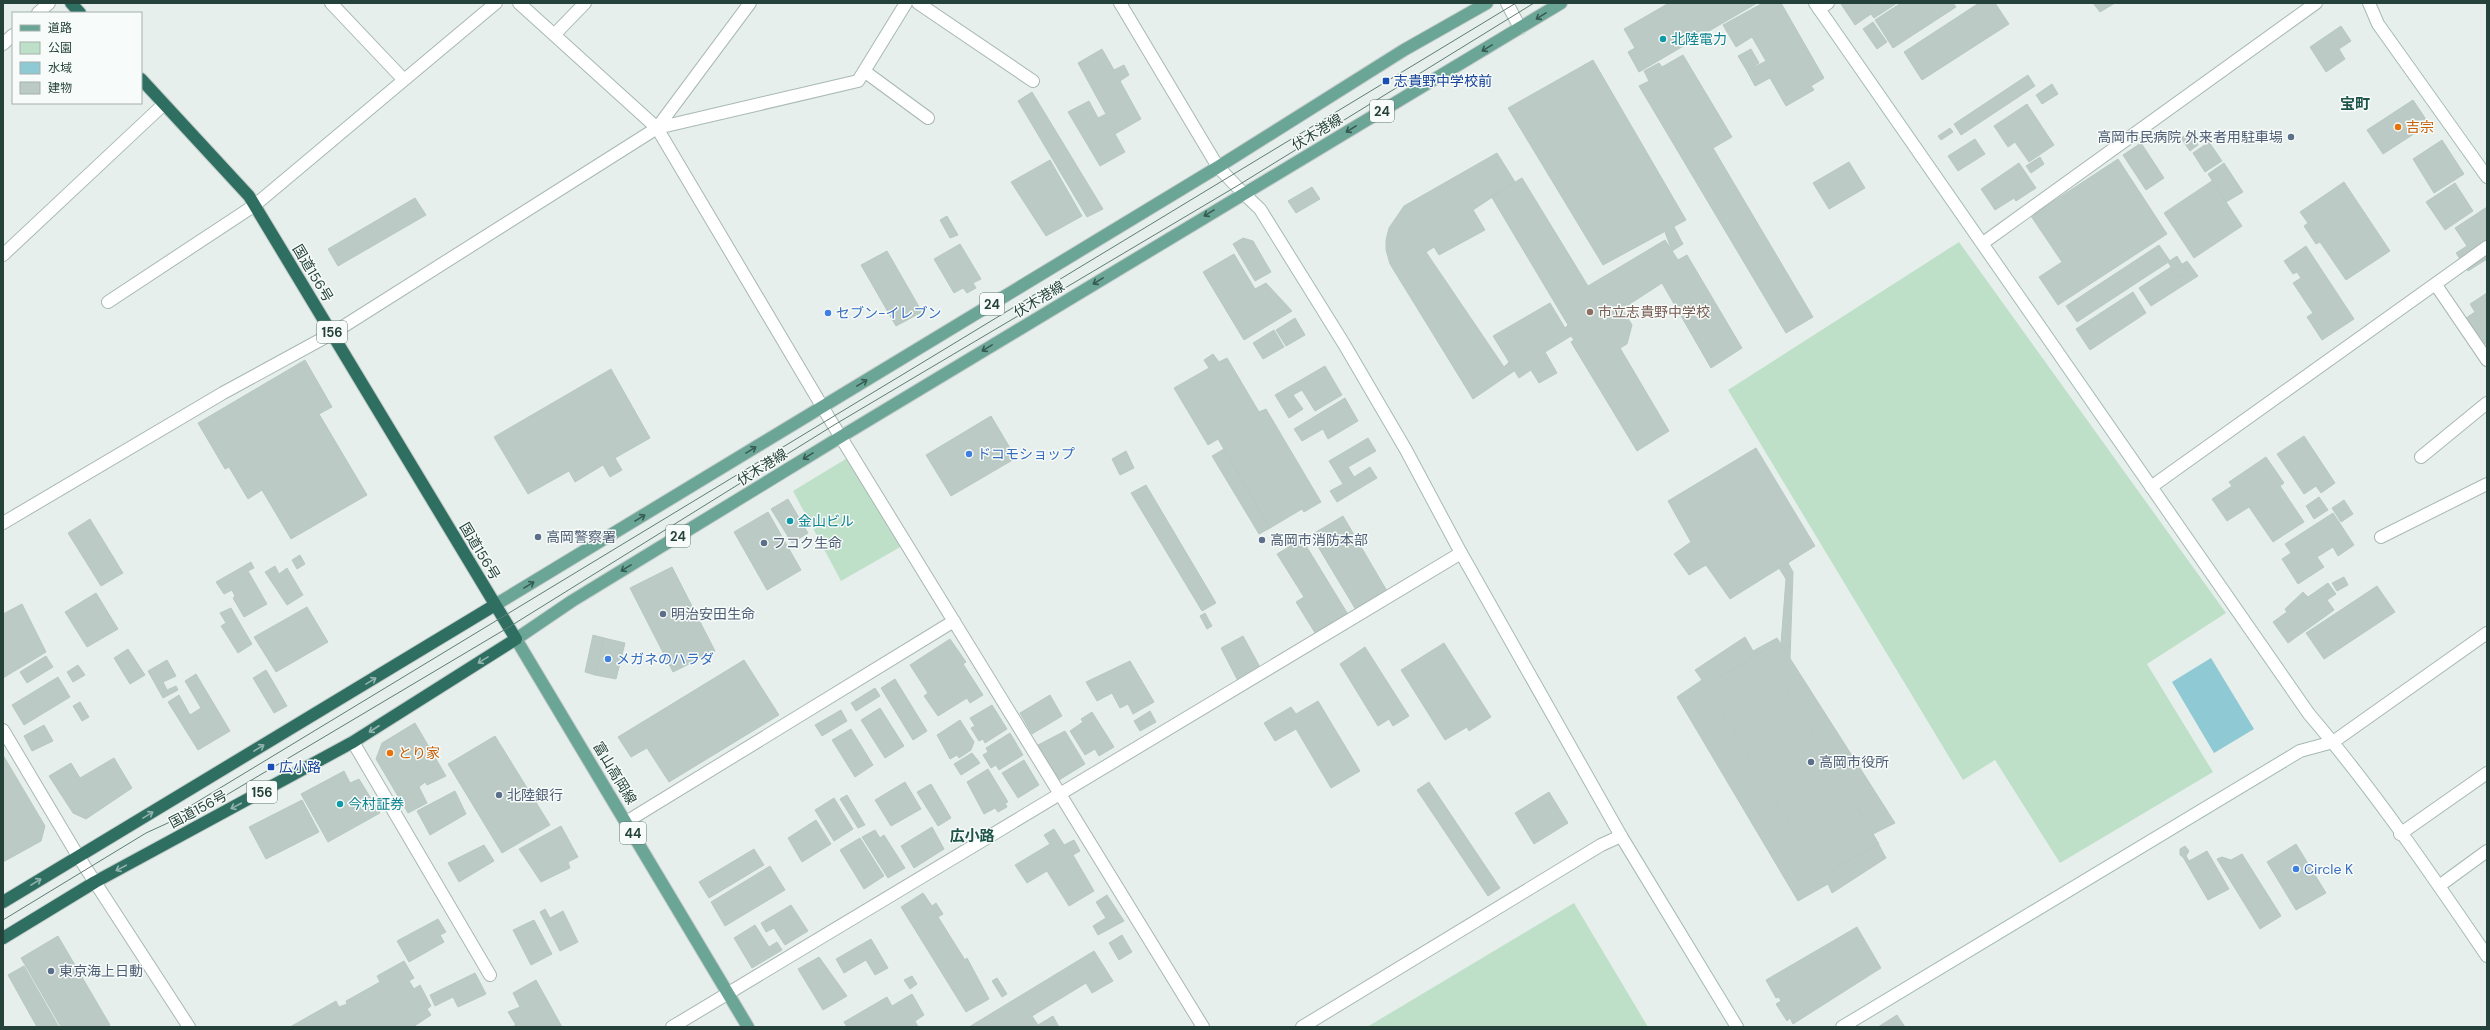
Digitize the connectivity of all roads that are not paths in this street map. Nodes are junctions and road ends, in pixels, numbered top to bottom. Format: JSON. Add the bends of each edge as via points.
{"nodes":[{"id":1,"x":48,"y":3,"type":"edge"},
{"id":2,"x":71,"y":3,"type":"edge"},
{"id":3,"x":331,"y":3,"type":"edge"},
{"id":4,"x":496,"y":3,"type":"edge"},
{"id":5,"x":519,"y":3,"type":"edge"},
{"id":6,"x":585,"y":3,"type":"edge"},
{"id":7,"x":750,"y":3,"type":"edge"},
{"id":8,"x":906,"y":3,"type":"edge"},
{"id":9,"x":918,"y":3,"type":"edge"},
{"id":10,"x":1120,"y":3,"type":"edge"},
{"id":11,"x":1487,"y":3,"type":"edge"},
{"id":12,"x":1507,"y":3,"type":"edge"},
{"id":13,"x":1561,"y":3,"type":"edge"},
{"id":14,"x":2316,"y":3,"type":"edge"},
{"id":15,"x":2369,"y":3,"type":"edge"},
{"id":16,"x":1820,"y":5,"type":"edge"},
{"id":17,"x":39,"y":12,"type":"edge"},
{"id":18,"x":79,"y":12,"type":"edge"},
{"id":19,"x":1520,"y":28,"type":"junction"},
{"id":20,"x":554,"y":35,"type":"junction"},
{"id":21,"x":12,"y":36,"type":"edge"},
{"id":22,"x":3,"y":44,"type":"edge"},
{"id":23,"x":864,"y":71,"type":"junction"},
{"id":24,"x":142,"y":80,"type":"edge"},
{"id":25,"x":404,"y":80,"type":"junction"},
{"id":26,"x":1034,"y":81,"type":"dead end"},
{"id":27,"x":164,"y":104,"type":"junction"},
{"id":28,"x":928,"y":118,"type":"dead end"},
{"id":29,"x":656,"y":128,"type":"junction"},
{"id":30,"x":1218,"y":168,"type":"junction"},
{"id":31,"x":2487,"y":177,"type":"edge"},
{"id":32,"x":1243,"y":193,"type":"junction"},
{"id":33,"x":255,"y":205,"type":"junction"},
{"id":34,"x":1983,"y":243,"type":"junction"},
{"id":35,"x":2487,"y":248,"type":"edge"},
{"id":36,"x":3,"y":255,"type":"edge"},
{"id":37,"x":2436,"y":285,"type":"junction"},
{"id":38,"x":108,"y":302,"type":"dead end"},
{"id":39,"x":333,"y":333,"type":"junction"},
{"id":40,"x":2487,"y":360,"type":"edge"},
{"id":41,"x":2487,"y":402,"type":"edge"},
{"id":42,"x":823,"y":407,"type":"junction"},
{"id":43,"x":842,"y":436,"type":"junction"},
{"id":44,"x":2421,"y":457,"type":"dead end"},
{"id":45,"x":2487,"y":484,"type":"edge"},
{"id":46,"x":2151,"y":487,"type":"junction"},
{"id":47,"x":3,"y":523,"type":"edge"},
{"id":48,"x":2380,"y":537,"type":"dead end"},
{"id":49,"x":1461,"y":553,"type":"junction"},
{"id":50,"x":495,"y":605,"type":"junction"},
{"id":51,"x":954,"y":621,"type":"junction"},
{"id":52,"x":2487,"y":633,"type":"edge"},
{"id":53,"x":516,"y":639,"type":"junction"},
{"id":54,"x":3,"y":730,"type":"edge"},
{"id":55,"x":354,"y":742,"type":"junction"},
{"id":56,"x":2333,"y":742,"type":"junction"},
{"id":57,"x":2487,"y":773,"type":"edge"},
{"id":58,"x":1058,"y":793,"type":"junction"},
{"id":59,"x":626,"y":822,"type":"junction"},
{"id":60,"x":2400,"y":834,"type":"junction"},
{"id":61,"x":1621,"y":836,"type":"junction"},
{"id":62,"x":2487,"y":851,"type":"edge"},
{"id":63,"x":78,"y":856,"type":"junction"},
{"id":64,"x":95,"y":882,"type":"junction"},
{"id":65,"x":2439,"y":886,"type":"junction"},
{"id":66,"x":3,"y":902,"type":"edge"},
{"id":67,"x":3,"y":938,"type":"edge"},
{"id":68,"x":2487,"y":956,"type":"edge"},
{"id":69,"x":490,"y":975,"type":"dead end"},
{"id":70,"x":728,"y":994,"type":"junction"},
{"id":71,"x":189,"y":1027,"type":"edge"},
{"id":72,"x":672,"y":1027,"type":"edge"},
{"id":73,"x":748,"y":1027,"type":"edge"},
{"id":74,"x":1203,"y":1027,"type":"edge"},
{"id":75,"x":1302,"y":1027,"type":"edge"},
{"id":76,"x":1736,"y":1027,"type":"edge"},
{"id":77,"x":1842,"y":1027,"type":"edge"}],
"edges":[{"from":1,"to":17,"type":"street"},
{"from":2,"to":18,"type":"highway"},
{"from":3,"to":25,"type":"street"},
{"from":4,"to":25,"type":"street"},
{"from":5,"to":20,"type":"street"},
{"from":6,"to":20,"type":"street"},
{"from":7,"to":29,"type":"street"},
{"from":8,"to":23,"type":"street"},
{"from":9,"to":26,"type":"street"},
{"from":10,"to":30,"type":"street"},
{"from":11,"to":30,"type":"main road","name":"伏木港線","number":"24","via":[[1398,54]]},
{"from":12,"to":19,"type":"street"},
{"from":13,"to":19,"type":"main road","name":"伏木港線","number":"24","one_way":true},
{"from":14,"to":34,"type":"street"},
{"from":15,"to":31,"type":"street","via":[[2378,24]]},
{"from":16,"to":34,"type":"street"},
{"from":19,"to":32,"type":"main road","name":"伏木港線","number":"24","one_way":true},
{"from":20,"to":29,"type":"street"},
{"from":21,"to":22,"type":"street"},
{"from":23,"to":28,"type":"street"},
{"from":23,"to":29,"type":"street","via":[[858,81]]},
{"from":24,"to":27,"type":"highway","name":"国道156号","number":"156"},
{"from":25,"to":33,"type":"street"},
{"from":27,"to":33,"type":"highway","name":"国道156号","number":"156"},
{"from":27,"to":36,"type":"street"},
{"from":29,"to":39,"type":"street"},
{"from":29,"to":42,"type":"street"},
{"from":30,"to":32,"type":"street"},
{"from":42,"to":30,"type":"main road","name":"伏木港線","number":"24","one_way":true},
{"from":32,"to":43,"type":"main road","name":"伏木港線","number":"24","one_way":true},
{"from":32,"to":49,"type":"street","via":[[1260,209],[1344,344],[1406,450]]},
{"from":33,"to":38,"type":"street"},
{"from":33,"to":39,"type":"highway","name":"国道156号","number":"156"},
{"from":34,"to":46,"type":"street"},
{"from":35,"to":37,"type":"street"},
{"from":37,"to":40,"type":"street"},
{"from":37,"to":46,"type":"street"},
{"from":39,"to":47,"type":"street","via":[[223,393]]},
{"from":39,"to":50,"type":"highway","name":"国道156号","number":"156"},
{"from":41,"to":44,"type":"street"},
{"from":42,"to":43,"type":"street"},
{"from":50,"to":42,"type":"main road","name":"伏木港線","number":"24","one_way":true},
{"from":43,"to":51,"type":"street"},
{"from":43,"to":53,"type":"main road","name":"伏木港線","number":"24","one_way":true,"via":[[572,601]]},
{"from":45,"to":48,"type":"street"},
{"from":46,"to":56,"type":"street","via":[[2310,714]]},
{"from":49,"to":58,"type":"street"},
{"from":49,"to":61,"type":"street"},
{"from":50,"to":53,"type":"highway","name":"国道156号","number":"156"},
{"from":63,"to":50,"type":"highway","name":"国道156号","one_way":true},
{"from":51,"to":58,"type":"street"},
{"from":51,"to":59,"type":"street"},
{"from":52,"to":56,"type":"street"},
{"from":53,"to":55,"type":"highway","name":"国道156号","number":"156","one_way":true},
{"from":53,"to":59,"type":"main road","name":"富山高岡線","number":"44"},
{"from":54,"to":63,"type":"street"},
{"from":55,"to":64,"type":"highway","name":"国道156号","number":"156","one_way":true},
{"from":55,"to":69,"type":"street"},
{"from":56,"to":60,"type":"street"},
{"from":56,"to":77,"type":"street","via":[[2300,751]]},
{"from":57,"to":60,"type":"street"},
{"from":58,"to":70,"type":"street"},
{"from":58,"to":74,"type":"street"},
{"from":59,"to":70,"type":"main road","name":"富山高岡線","number":"44"},
{"from":60,"to":65,"type":"street"},
{"from":61,"to":75,"type":"street","via":[[1601,845]]},
{"from":61,"to":76,"type":"street"},
{"from":62,"to":65,"type":"street"},
{"from":63,"to":64,"type":"street"},
{"from":66,"to":63,"type":"highway","name":"国道156号","one_way":true},
{"from":64,"to":67,"type":"highway","name":"国道156号","number":"156"},
{"from":64,"to":71,"type":"street"},
{"from":65,"to":68,"type":"street"},
{"from":70,"to":72,"type":"street"},
{"from":70,"to":73,"type":"main road","name":"富山高岡線","number":"44"}]}
